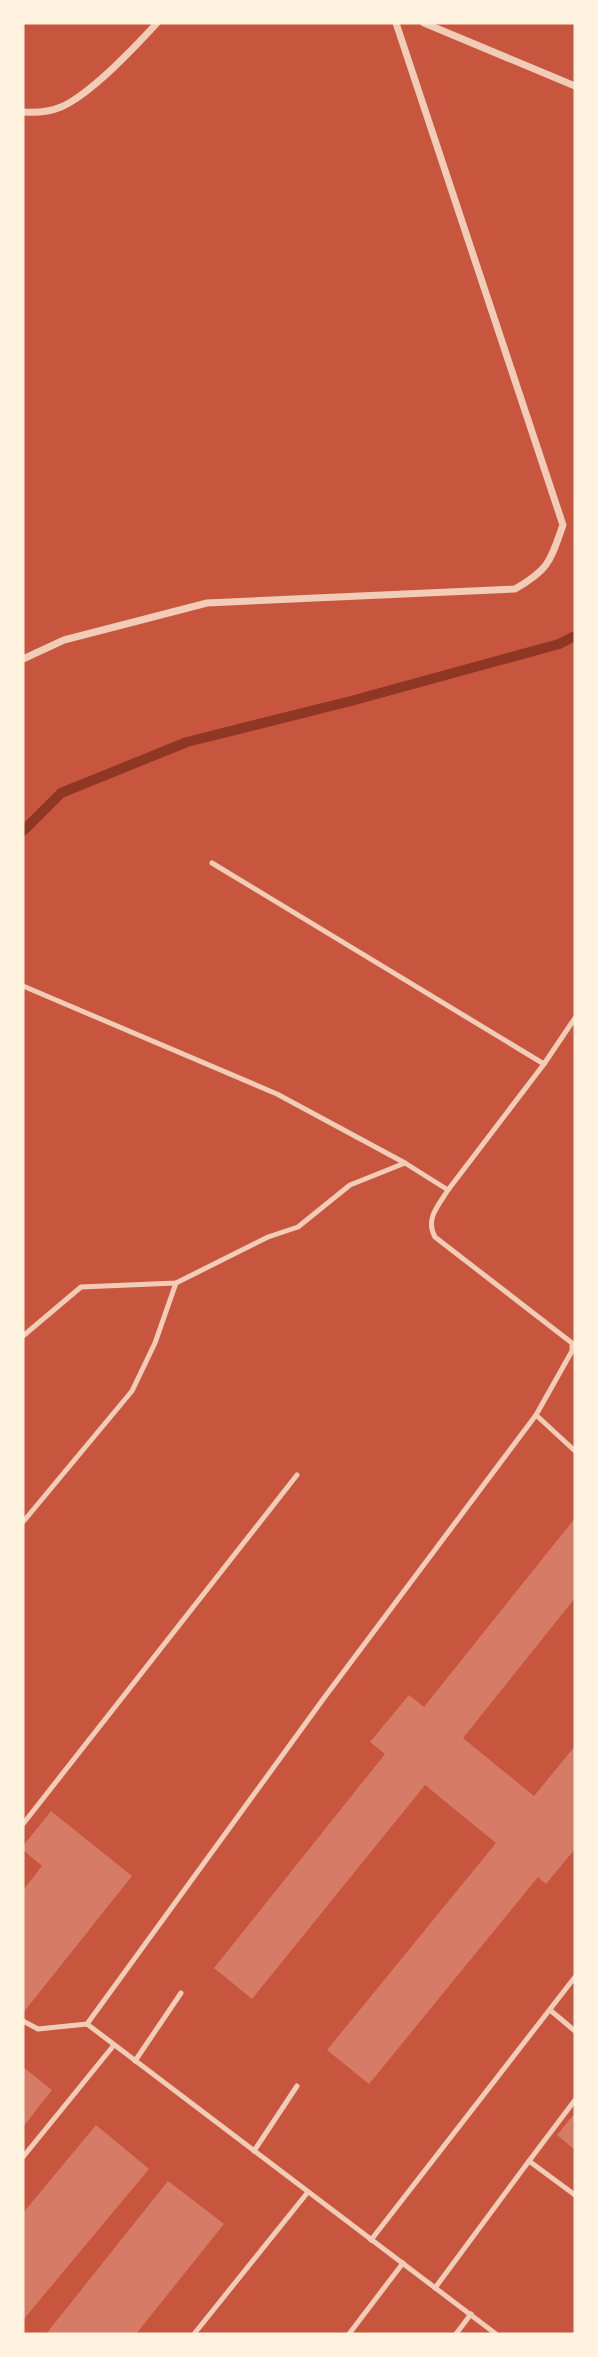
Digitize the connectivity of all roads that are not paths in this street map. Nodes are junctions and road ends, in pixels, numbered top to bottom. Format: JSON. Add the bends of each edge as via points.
{"nodes":[{"id":1,"x":158,"y":23,"type":"edge"},
{"id":2,"x":396,"y":23,"type":"edge"},
{"id":3,"x":424,"y":23,"type":"edge"},
{"id":4,"x":575,"y":86,"type":"edge"},
{"id":5,"x":23,"y":112,"type":"edge"},
{"id":6,"x":23,"y":659,"type":"edge"},
{"id":7,"x":212,"y":863,"type":"dead end"},
{"id":8,"x":23,"y":986,"type":"edge"},
{"id":9,"x":575,"y":1018,"type":"edge"},
{"id":10,"x":544,"y":1064,"type":"junction"},
{"id":11,"x":405,"y":1163,"type":"junction"},
{"id":12,"x":448,"y":1190,"type":"junction"},
{"id":13,"x":176,"y":1283,"type":"junction"},
{"id":14,"x":23,"y":1336,"type":"edge"},
{"id":15,"x":536,"y":1415,"type":"junction"},
{"id":16,"x":575,"y":1451,"type":"edge"},
{"id":17,"x":298,"y":1475,"type":"dead end"},
{"id":18,"x":23,"y":1522,"type":"edge"},
{"id":19,"x":23,"y":1824,"type":"edge"},
{"id":20,"x":575,"y":1977,"type":"edge"},
{"id":21,"x":181,"y":1993,"type":"dead end"},
{"id":22,"x":550,"y":2010,"type":"junction"},
{"id":23,"x":23,"y":2021,"type":"edge"},
{"id":24,"x":86,"y":2024,"type":"junction"},
{"id":25,"x":575,"y":2031,"type":"edge"},
{"id":26,"x":114,"y":2045,"type":"junction"},
{"id":27,"x":135,"y":2061,"type":"junction"},
{"id":28,"x":297,"y":2086,"type":"dead end"},
{"id":29,"x":575,"y":2100,"type":"edge"},
{"id":30,"x":254,"y":2151,"type":"junction"},
{"id":31,"x":23,"y":2157,"type":"edge"},
{"id":32,"x":529,"y":2161,"type":"junction"},
{"id":33,"x":308,"y":2192,"type":"junction"},
{"id":34,"x":575,"y":2195,"type":"edge"},
{"id":35,"x":371,"y":2239,"type":"junction"},
{"id":36,"x":403,"y":2263,"type":"junction"},
{"id":37,"x":435,"y":2288,"type":"junction"},
{"id":38,"x":471,"y":2314,"type":"junction"},
{"id":39,"x":194,"y":2334,"type":"edge"},
{"id":40,"x":349,"y":2334,"type":"edge"},
{"id":41,"x":456,"y":2334,"type":"edge"},
{"id":42,"x":496,"y":2334,"type":"edge"}],
"edges":[{"from":1,"to":5,"type":"street","via":[[77,99],[43,112]]},
{"from":2,"to":6,"type":"street","via":[[563,525],[551,558],[538,576],[515,589],[207,603],[64,640]]},
{"from":3,"to":4,"type":"street"},
{"from":7,"to":10,"type":"lane"},
{"from":8,"to":11,"type":"lane","via":[[277,1094]]},
{"from":9,"to":10,"type":"lane"},
{"from":10,"to":12,"type":"lane"},
{"from":11,"to":12,"type":"lane"},
{"from":11,"to":13,"type":"lane","via":[[350,1185],[298,1227]]},
{"from":12,"to":15,"type":"lane","via":[[431,1217],[435,1237],[573,1345]]},
{"from":13,"to":14,"type":"lane","via":[[81,1287]]},
{"from":13,"to":18,"type":"lane","via":[[132,1391]]},
{"from":15,"to":16,"type":"lane"},
{"from":15,"to":24,"type":"lane"},
{"from":17,"to":19,"type":"lane"},
{"from":20,"to":22,"type":"lane"},
{"from":21,"to":27,"type":"lane"},
{"from":22,"to":25,"type":"lane"},
{"from":22,"to":35,"type":"lane"},
{"from":23,"to":24,"type":"lane","via":[[38,2029]]},
{"from":24,"to":26,"type":"lane"},
{"from":26,"to":27,"type":"lane"},
{"from":26,"to":31,"type":"lane"},
{"from":27,"to":30,"type":"lane"},
{"from":28,"to":30,"type":"lane"},
{"from":29,"to":32,"type":"lane"},
{"from":30,"to":33,"type":"lane"},
{"from":32,"to":34,"type":"lane"},
{"from":32,"to":37,"type":"lane"},
{"from":33,"to":35,"type":"lane"},
{"from":33,"to":39,"type":"lane"},
{"from":35,"to":36,"type":"lane"},
{"from":36,"to":37,"type":"lane"},
{"from":36,"to":40,"type":"lane"},
{"from":37,"to":38,"type":"lane"},
{"from":38,"to":41,"type":"lane"},
{"from":38,"to":42,"type":"lane"}]}
